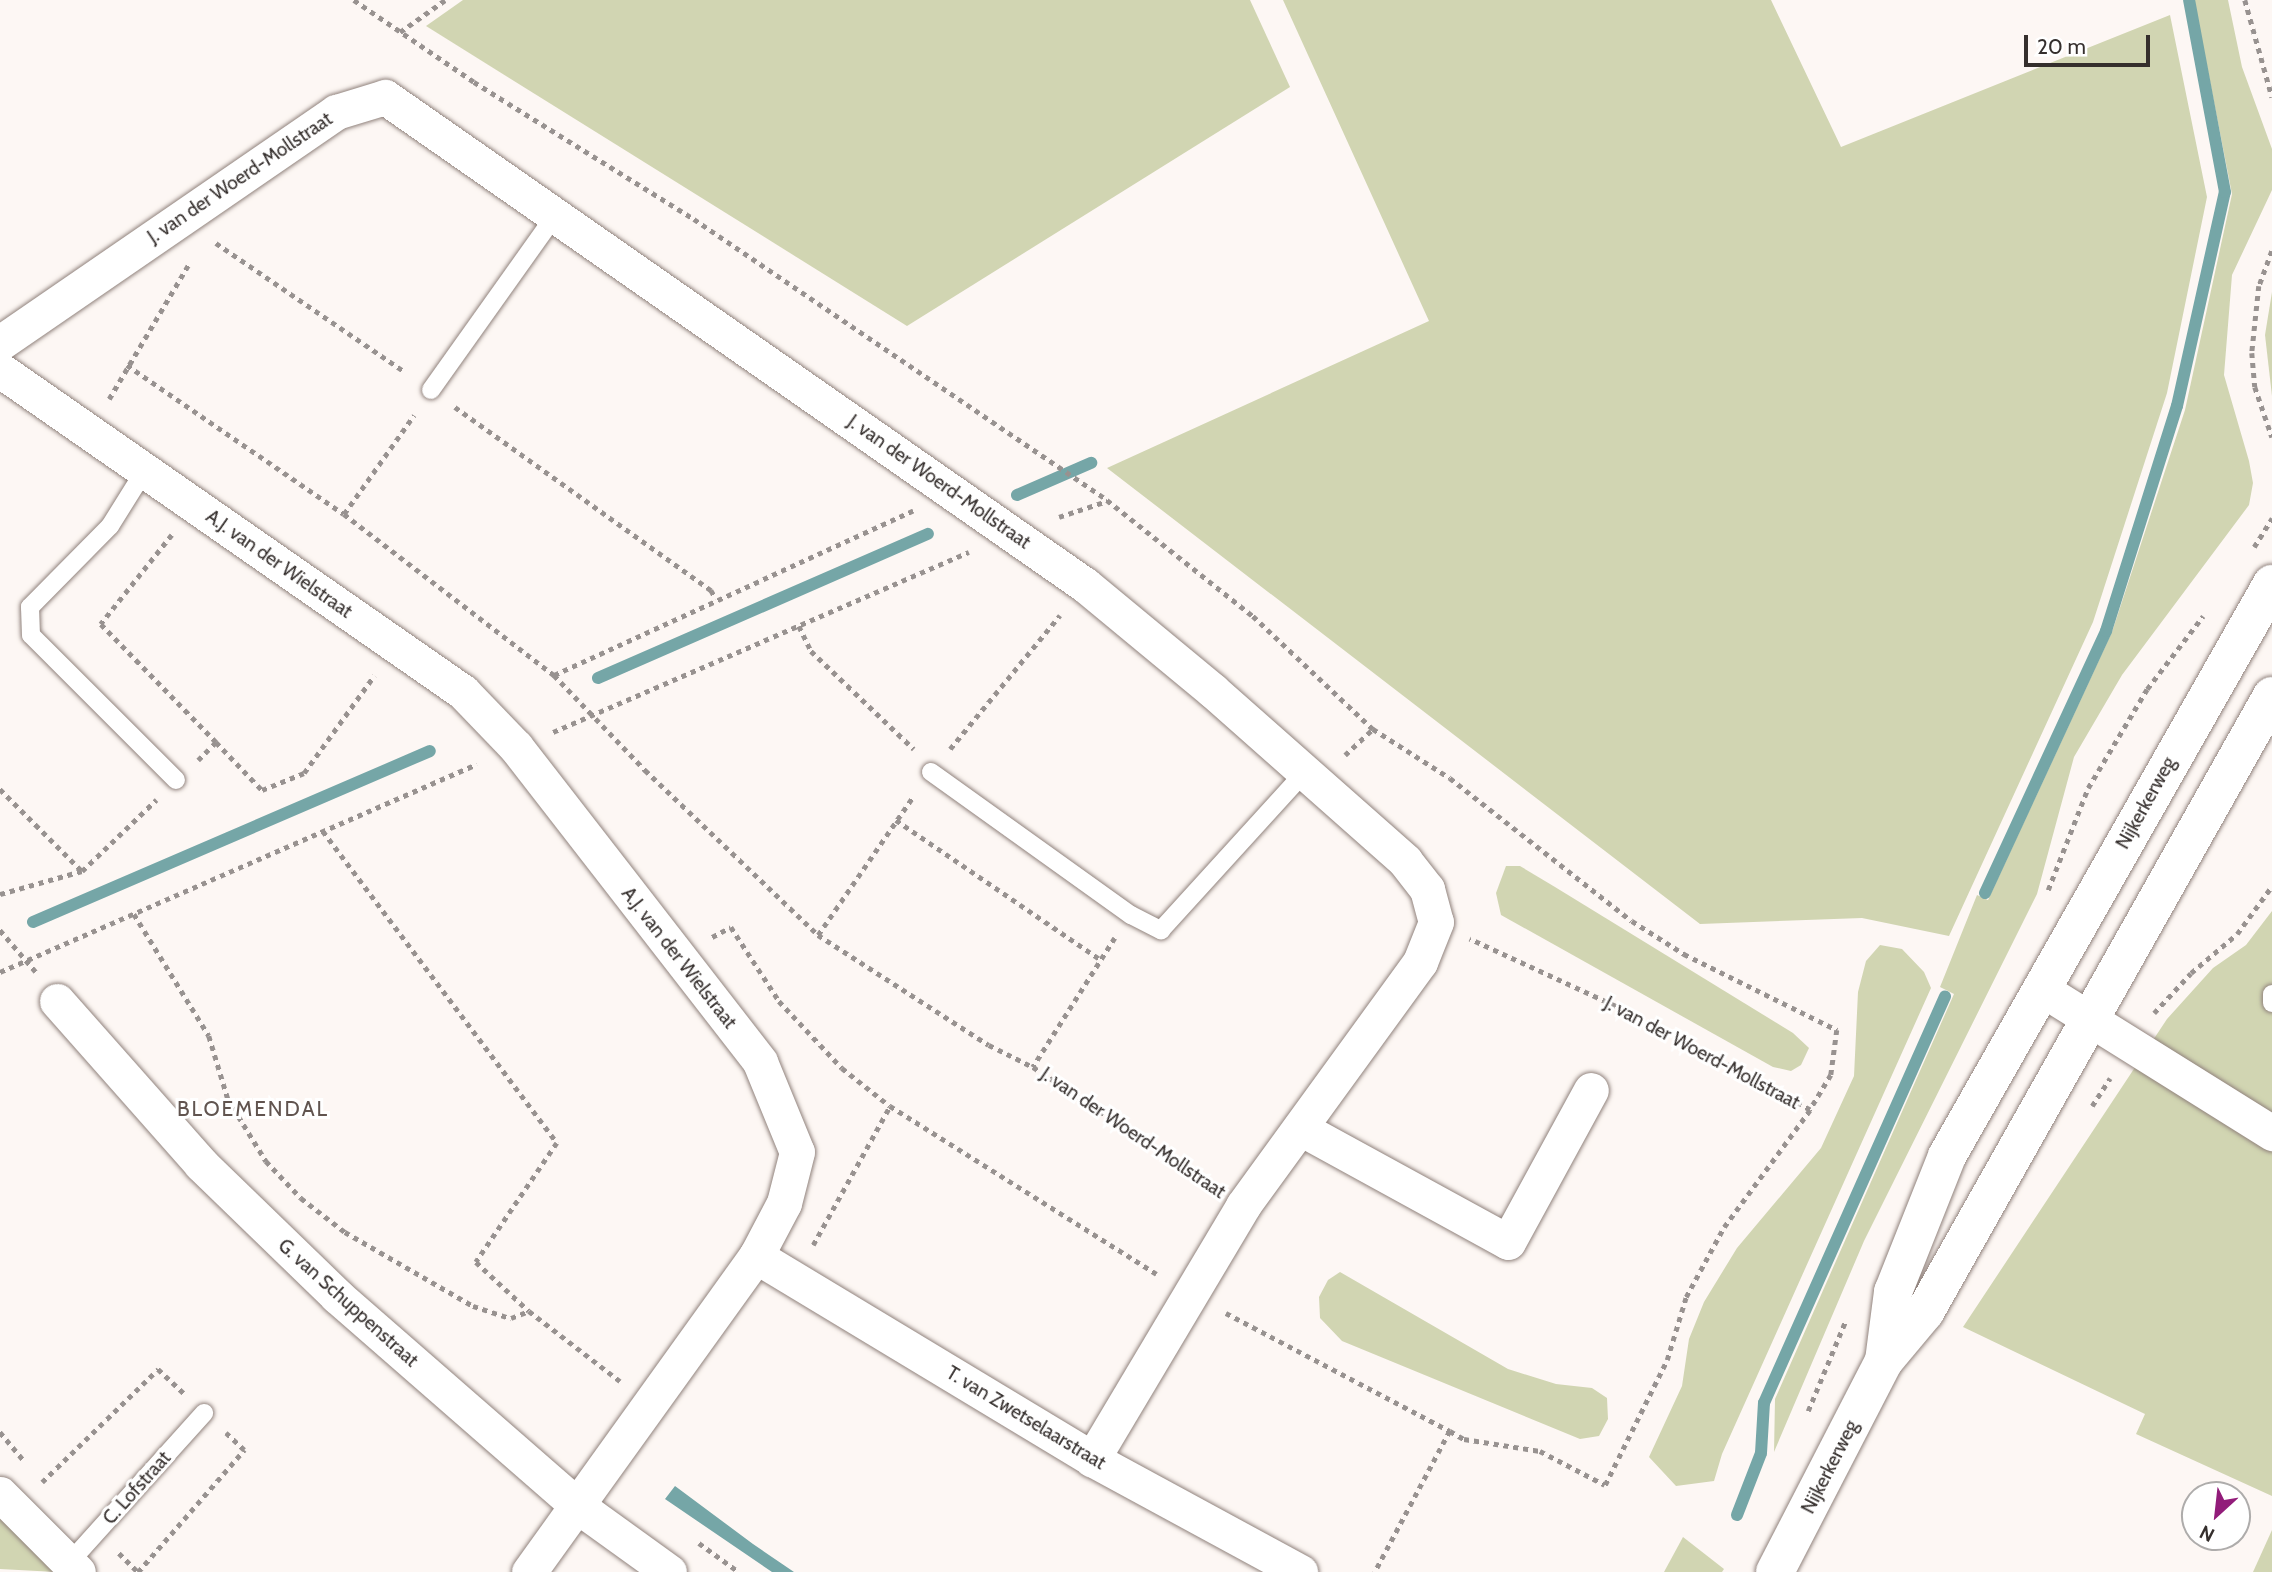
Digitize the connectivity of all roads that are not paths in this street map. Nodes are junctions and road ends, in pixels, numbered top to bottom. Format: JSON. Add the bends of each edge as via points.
{"nodes":[{"id":1,"x":556,"y":214,"type":"junction"},
{"id":2,"x":0,"y":343,"type":"edge"},
{"id":3,"x":0,"y":370,"type":"edge"},
{"id":4,"x":431,"y":390,"type":"road end"},
{"id":5,"x":137,"y":482,"type":"junction"},
{"id":6,"x":2272,"y":584,"type":"edge"},
{"id":7,"x":2261,"y":617,"type":"edge"},
{"id":8,"x":2272,"y":696,"type":"edge"},
{"id":9,"x":931,"y":772,"type":"road end"},
{"id":10,"x":1305,"y":772,"type":"junction"},
{"id":11,"x":176,"y":780,"type":"road end"},
{"id":12,"x":2040,"y":988,"type":"junction"},
{"id":13,"x":2272,"y":994,"type":"edge"},
{"id":14,"x":57,"y":1000,"type":"road end"},
{"id":15,"x":2272,"y":1003,"type":"edge"},
{"id":16,"x":2087,"y":1017,"type":"junction"},
{"id":17,"x":1591,"y":1090,"type":"dead end"},
{"id":18,"x":1300,"y":1128,"type":"junction"},
{"id":19,"x":2271,"y":1128,"type":"edge"},
{"id":20,"x":756,"y":1256,"type":"junction"},
{"id":21,"x":1884,"y":1361,"type":"junction"},
{"id":22,"x":204,"y":1413,"type":"dead end"},
{"id":23,"x":1092,"y":1459,"type":"junction"},
{"id":24,"x":0,"y":1494,"type":"edge"},
{"id":25,"x":579,"y":1507,"type":"junction"},
{"id":26,"x":74,"y":1568,"type":"edge"},
{"id":27,"x":529,"y":1572,"type":"edge"},
{"id":28,"x":669,"y":1572,"type":"edge"},
{"id":29,"x":1300,"y":1572,"type":"edge"},
{"id":30,"x":1775,"y":1572,"type":"edge"}],
"edges":[{"from":1,"to":2,"type":"street","name":"J. van der Woerd-Mollstraat","via":[[384,97],[336,112]]},
{"from":1,"to":4,"type":"lane"},
{"from":1,"to":10,"type":"street","name":"J. van der Woerd-Mollstraat","via":[[1085,585]]},
{"from":3,"to":5,"type":"street","name":"A.J. van der Wielstraat","via":[[91,433]]},
{"from":5,"to":11,"type":"lane","via":[[110,526],[30,607],[31,635]]},
{"from":5,"to":20,"type":"street","name":"A.J. van der Wielstraat","via":[[463,692],[516,747],[760,1062],[797,1152],[784,1203]]},
{"from":6,"to":7,"type":"street","name":"Nijkerkerweg"},
{"from":7,"to":12,"type":"street","name":"Nijkerkerweg"},
{"from":8,"to":16,"type":"street","name":"Nijkerkerweg","via":[[2140,935]]},
{"from":9,"to":10,"type":"lane","via":[[1132,915],[1161,930]]},
{"from":10,"to":18,"type":"street","name":"J. van der Woerd-Mollstraat","via":[[1405,861],[1427,889],[1436,922],[1420,962]]},
{"from":12,"to":16,"type":"street"},
{"from":12,"to":21,"type":"street","name":"Nijkerkerweg","via":[[1947,1156],[1893,1292]]},
{"from":13,"to":15,"type":"lane"},
{"from":14,"to":25,"type":"street","name":"G. van Schuppenstraat","via":[[201,1164],[337,1296]]},
{"from":16,"to":19,"type":"street"},
{"from":16,"to":21,"type":"street","name":"Nijkerkerweg","via":[[1925,1312]]},
{"from":17,"to":18,"type":"street","via":[[1508,1242]]},
{"from":18,"to":23,"type":"street","name":"J. van der Woerd-Mollstraat","via":[[1243,1206]]},
{"from":20,"to":23,"type":"street","name":"T. van Zwetselaarstraat"},
{"from":20,"to":25,"type":"street","name":"A.J. van der Wielstraat"},
{"from":21,"to":30,"type":"street","name":"Nijkerkerweg"},
{"from":22,"to":26,"type":"lane","name":"C. Lofstraat"},
{"from":23,"to":29,"type":"street","name":"T. van Zwetselaarstraat"},
{"from":24,"to":26,"type":"street","name":"C. Lofstraat"},
{"from":25,"to":27,"type":"street","name":"A.J. van der Wielstraat"},
{"from":25,"to":28,"type":"street","name":"G. van Schuppenstraat"}]}
